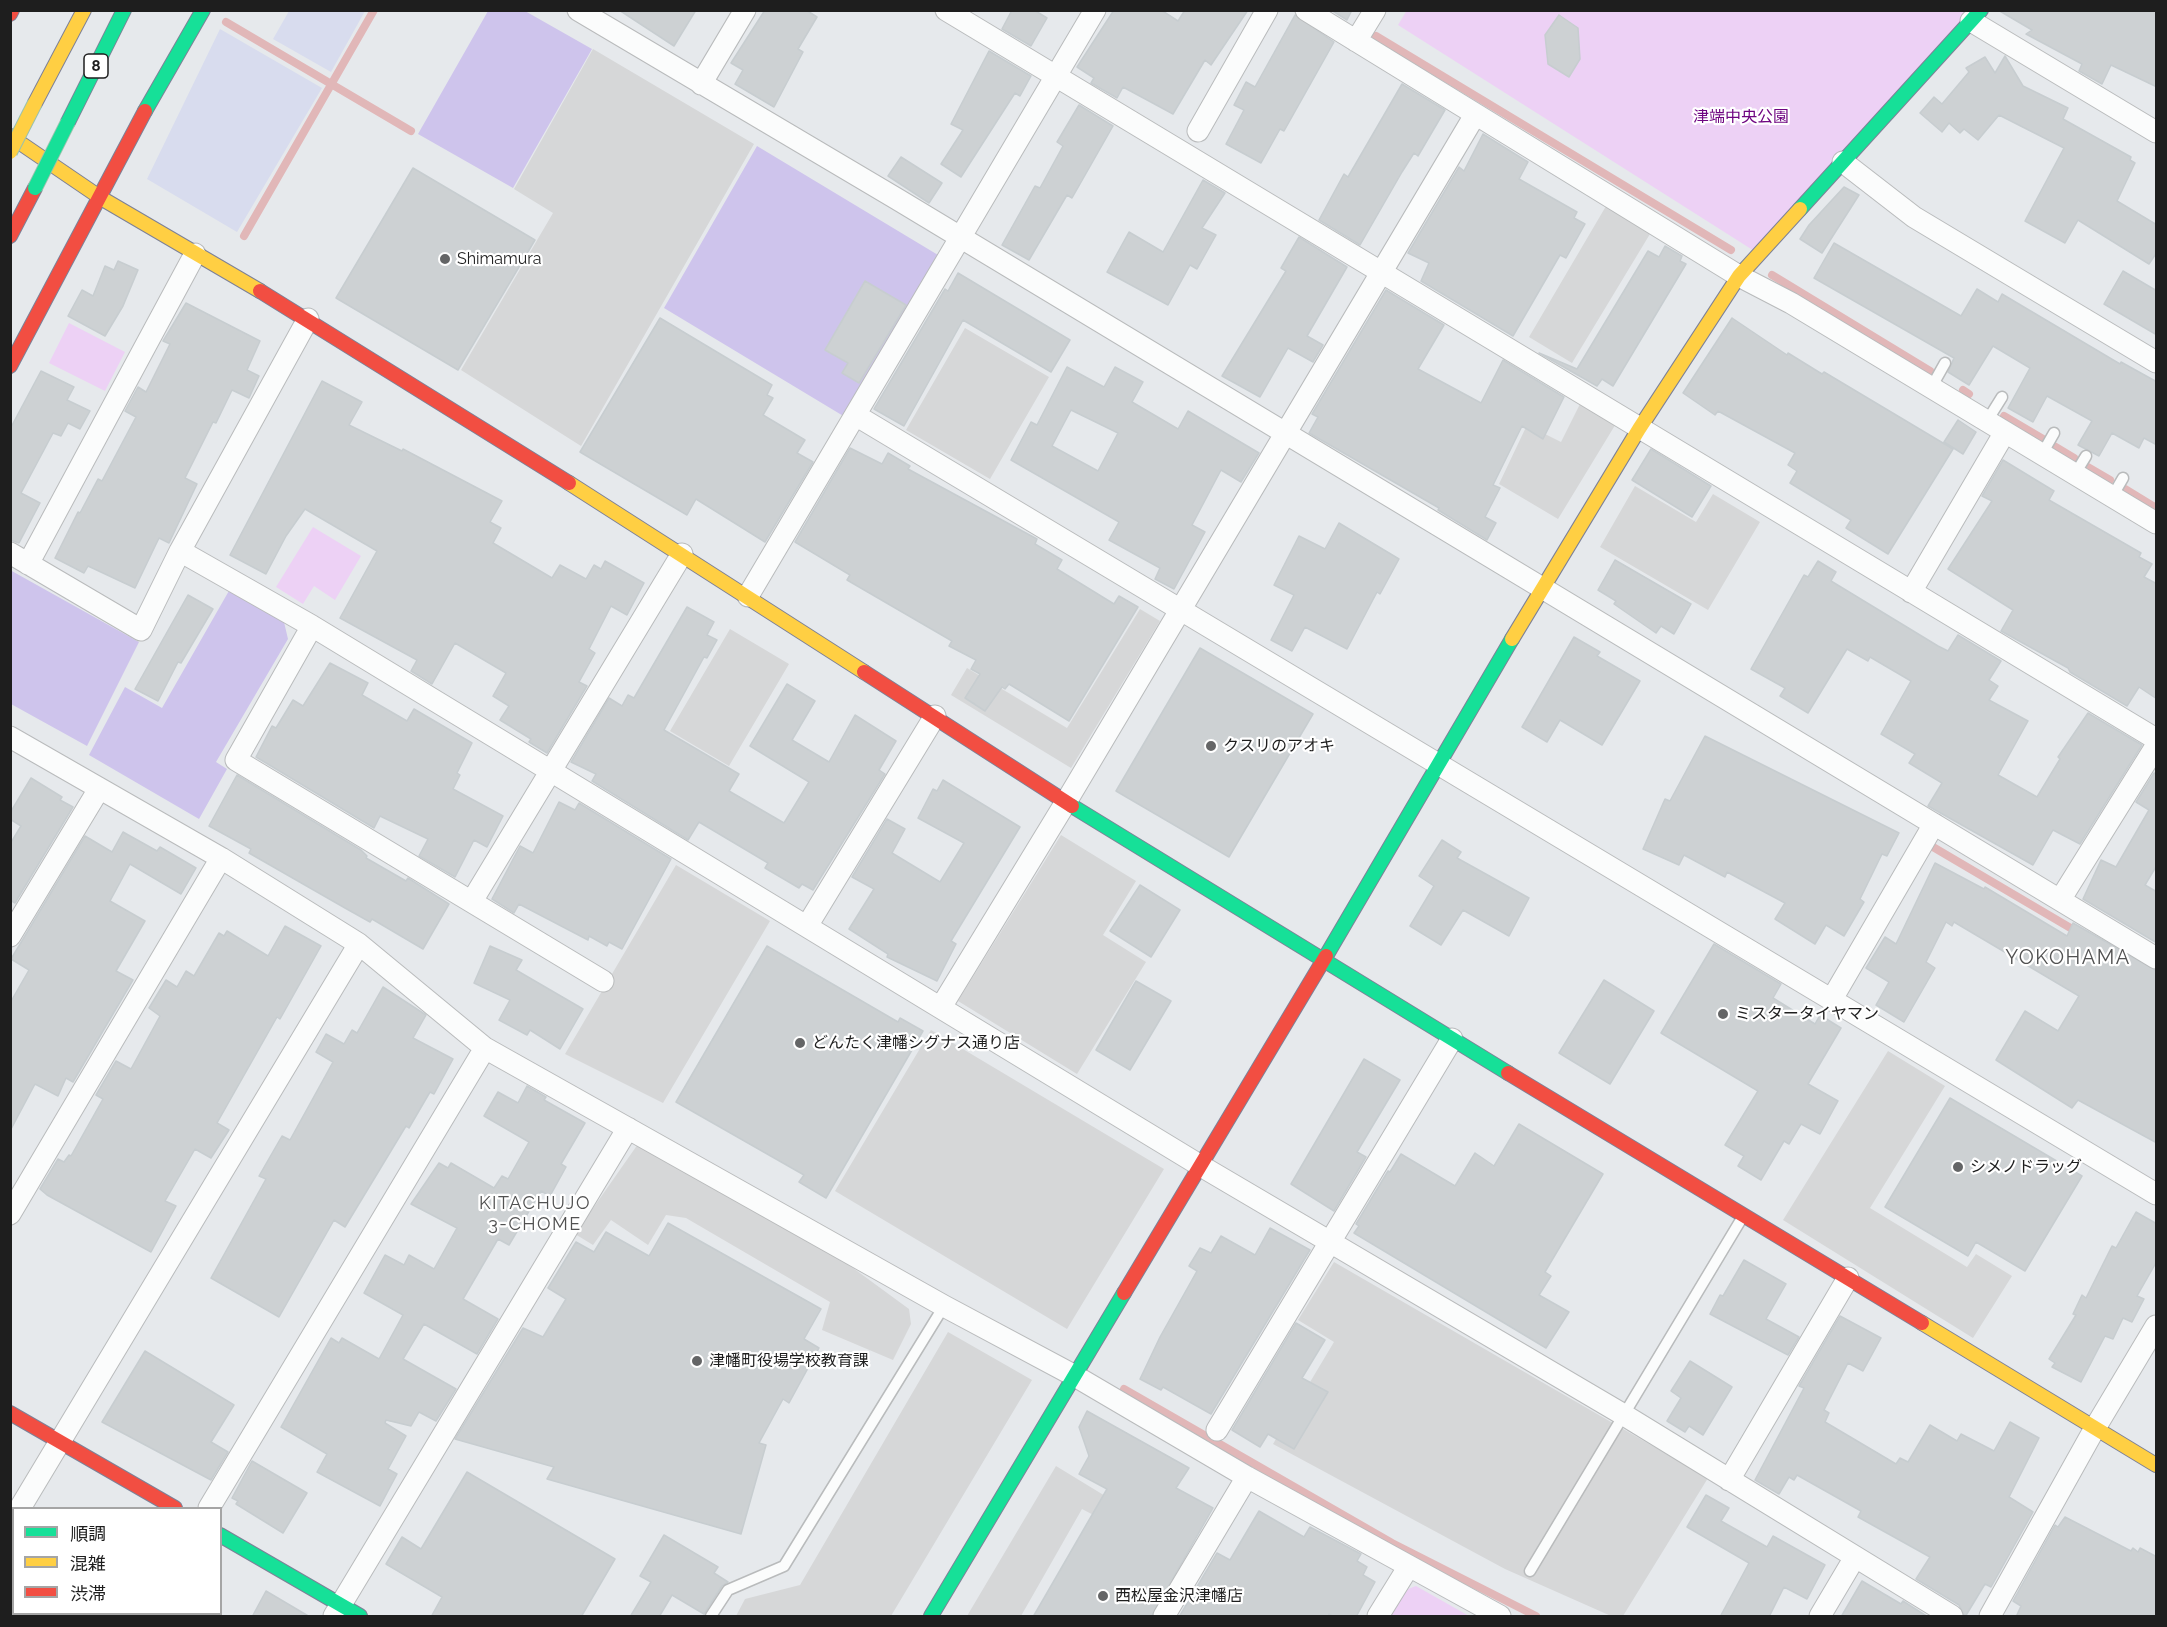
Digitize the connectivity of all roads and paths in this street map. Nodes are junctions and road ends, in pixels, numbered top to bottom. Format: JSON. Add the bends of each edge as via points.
{"nodes":[{"id":1,"x":73,"y":10,"type":"edge"},
{"id":2,"x":84,"y":10,"type":"edge"},
{"id":3,"x":124,"y":10,"type":"edge"},
{"id":4,"x":203,"y":10,"type":"edge"},
{"id":5,"x":578,"y":10,"type":"edge"},
{"id":6,"x":745,"y":10,"type":"edge"},
{"id":7,"x":946,"y":10,"type":"edge"},
{"id":8,"x":1095,"y":10,"type":"edge"},
{"id":9,"x":1267,"y":10,"type":"edge"},
{"id":10,"x":1306,"y":10,"type":"edge"},
{"id":11,"x":1375,"y":10,"type":"edge"},
{"id":12,"x":1976,"y":16,"type":"edge"},
{"id":13,"x":136,"y":20,"type":"dead end"},
{"id":14,"x":1356,"y":41,"type":"junction"},
{"id":15,"x":61,"y":56,"type":"junction"},
{"id":16,"x":92,"y":75,"type":"junction"},
{"id":17,"x":1056,"y":76,"type":"junction"},
{"id":18,"x":701,"y":84,"type":"junction"},
{"id":19,"x":1475,"y":115,"type":"junction"},
{"id":20,"x":1198,"y":131,"type":"dead end"},
{"id":21,"x":2157,"y":132,"type":"edge"},
{"id":22,"x":10,"y":136,"type":"edge"},
{"id":23,"x":10,"y":152,"type":"edge"},
{"id":24,"x":1843,"y":162,"type":"junction"},
{"id":25,"x":101,"y":198,"type":"junction"},
{"id":26,"x":10,"y":236,"type":"edge"},
{"id":27,"x":960,"y":238,"type":"junction"},
{"id":28,"x":195,"y":254,"type":"junction"},
{"id":29,"x":1381,"y":270,"type":"junction"},
{"id":30,"x":1739,"y":276,"type":"junction"},
{"id":31,"x":309,"y":319,"type":"junction"},
{"id":32,"x":2157,"y":362,"type":"edge"},
{"id":33,"x":1946,"y":363,"type":"dead end"},
{"id":34,"x":10,"y":366,"type":"edge"},
{"id":35,"x":1931,"y":388,"type":"junction"},
{"id":36,"x":2002,"y":397,"type":"dead end"},
{"id":37,"x":857,"y":416,"type":"junction"},
{"id":38,"x":1996,"y":427,"type":"junction"},
{"id":39,"x":1639,"y":429,"type":"junction"},
{"id":40,"x":1285,"y":433,"type":"junction"},
{"id":41,"x":2054,"y":433,"type":"dead end"},
{"id":42,"x":2042,"y":454,"type":"junction"},
{"id":43,"x":2086,"y":456,"type":"dead end"},
{"id":44,"x":2075,"y":474,"type":"junction"},
{"id":45,"x":2123,"y":478,"type":"dead end"},
{"id":46,"x":2112,"y":496,"type":"junction"},
{"id":47,"x":2157,"y":523,"type":"edge"},
{"id":48,"x":180,"y":551,"type":"junction"},
{"id":49,"x":682,"y":554,"type":"junction"},
{"id":50,"x":20,"y":558,"type":"edge"},
{"id":51,"x":1545,"y":589,"type":"junction"},
{"id":52,"x":1911,"y":592,"type":"junction"},
{"id":53,"x":748,"y":596,"type":"junction"},
{"id":54,"x":1179,"y":611,"type":"junction"},
{"id":55,"x":312,"y":626,"type":"junction"},
{"id":56,"x":935,"y":716,"type":"junction"},
{"id":57,"x":10,"y":737,"type":"edge"},
{"id":58,"x":2157,"y":739,"type":"edge"},
{"id":59,"x":2157,"y":746,"type":"edge"},
{"id":60,"x":1438,"y":762,"type":"junction"},
{"id":61,"x":551,"y":770,"type":"junction"},
{"id":62,"x":99,"y":789,"type":"junction"},
{"id":63,"x":1066,"y":802,"type":"junction"},
{"id":64,"x":1934,"y":824,"type":"junction"},
{"id":65,"x":221,"y":858,"type":"junction"},
{"id":66,"x":2060,"y":900,"type":"junction"},
{"id":67,"x":472,"y":901,"type":"junction"},
{"id":68,"x":807,"y":926,"type":"junction"},
{"id":69,"x":10,"y":936,"type":"edge"},
{"id":70,"x":359,"y":944,"type":"junction"},
{"id":71,"x":2157,"y":958,"type":"edge"},
{"id":72,"x":1323,"y":961,"type":"junction"},
{"id":73,"x":603,"y":981,"type":"dead end"},
{"id":74,"x":1832,"y":999,"type":"junction"},
{"id":75,"x":941,"y":1007,"type":"junction"},
{"id":76,"x":1452,"y":1040,"type":"junction"},
{"id":77,"x":485,"y":1048,"type":"junction"},
{"id":78,"x":628,"y":1128,"type":"junction"},
{"id":79,"x":1201,"y":1166,"type":"junction"},
{"id":80,"x":2157,"y":1194,"type":"edge"},
{"id":81,"x":10,"y":1214,"type":"edge"},
{"id":82,"x":1744,"y":1215,"type":"junction"},
{"id":83,"x":1330,"y":1242,"type":"junction"},
{"id":84,"x":1848,"y":1278,"type":"junction"},
{"id":85,"x":944,"y":1306,"type":"junction"},
{"id":86,"x":2157,"y":1326,"type":"edge"},
{"id":87,"x":1076,"y":1376,"type":"junction"},
{"id":88,"x":10,"y":1413,"type":"edge"},
{"id":89,"x":1624,"y":1415,"type":"junction"},
{"id":90,"x":2095,"y":1428,"type":"junction"},
{"id":91,"x":1217,"y":1430,"type":"dead end"},
{"id":92,"x":61,"y":1442,"type":"junction"},
{"id":93,"x":2157,"y":1465,"type":"edge"},
{"id":94,"x":1247,"y":1477,"type":"junction"},
{"id":95,"x":1729,"y":1480,"type":"junction"},
{"id":96,"x":21,"y":1507,"type":"edge"},
{"id":97,"x":172,"y":1507,"type":"edge"},
{"id":98,"x":210,"y":1507,"type":"edge"},
{"id":99,"x":222,"y":1536,"type":"edge"},
{"id":100,"x":1856,"y":1557,"type":"junction"},
{"id":101,"x":1409,"y":1566,"type":"junction"},
{"id":102,"x":1530,"y":1571,"type":"dead end"},
{"id":103,"x":337,"y":1611,"type":"edge"},
{"id":104,"x":360,"y":1617,"type":"edge"},
{"id":105,"x":711,"y":1617,"type":"edge"},
{"id":106,"x":931,"y":1617,"type":"edge"},
{"id":107,"x":1164,"y":1617,"type":"edge"},
{"id":108,"x":1378,"y":1617,"type":"edge"},
{"id":109,"x":1500,"y":1617,"type":"edge"},
{"id":110,"x":1820,"y":1617,"type":"edge"},
{"id":111,"x":1952,"y":1617,"type":"edge"},
{"id":112,"x":1990,"y":1617,"type":"edge"}],
"edges":[{"from":1,"to":15,"type":"main road","number":"8"},
{"from":2,"to":15,"type":"main road","number":"8"},
{"from":3,"to":16,"type":"main road","number":"8"},
{"from":4,"to":25,"type":"main road"},
{"from":5,"to":18,"type":"street"},
{"from":6,"to":18,"type":"street"},
{"from":7,"to":17,"type":"street"},
{"from":8,"to":17,"type":"street"},
{"from":9,"to":20,"type":"street"},
{"from":10,"to":14,"type":"street"},
{"from":11,"to":14,"type":"street"},
{"from":12,"to":21,"type":"street"},
{"from":12,"to":24,"type":"main road"},
{"from":13,"to":16,"type":"main road","number":"8"},
{"from":14,"to":19,"type":"street"},
{"from":15,"to":23,"type":"main road","number":"8","bridge":true},
{"from":16,"to":26,"type":"main road","number":"8","bridge":true},
{"from":17,"to":27,"type":"street"},
{"from":17,"to":29,"type":"street"},
{"from":18,"to":27,"type":"street"},
{"from":19,"to":29,"type":"street"},
{"from":19,"to":30,"type":"street"},
{"from":22,"to":25,"type":"main road"},
{"from":24,"to":30,"type":"main road"},
{"from":24,"to":32,"type":"street","via":[[1914,217]]},
{"from":25,"to":28,"type":"main road"},
{"from":25,"to":34,"type":"main road"},
{"from":27,"to":37,"type":"street"},
{"from":27,"to":40,"type":"street"},
{"from":28,"to":31,"type":"main road"},
{"from":28,"to":50,"type":"street"},
{"from":29,"to":39,"type":"street"},
{"from":29,"to":40,"type":"street"},
{"from":30,"to":35,"type":"street"},
{"from":30,"to":39,"type":"main road"},
{"from":31,"to":48,"type":"street"},
{"from":31,"to":49,"type":"main road"},
{"from":33,"to":35,"type":"lane"},
{"from":35,"to":38,"type":"street"},
{"from":36,"to":38,"type":"lane"},
{"from":37,"to":53,"type":"street"},
{"from":37,"to":54,"type":"street"},
{"from":38,"to":42,"type":"street"},
{"from":38,"to":52,"type":"street"},
{"from":39,"to":51,"type":"main road"},
{"from":39,"to":52,"type":"street"},
{"from":40,"to":51,"type":"street"},
{"from":40,"to":54,"type":"street"},
{"from":41,"to":42,"type":"lane"},
{"from":42,"to":44,"type":"street"},
{"from":43,"to":44,"type":"lane"},
{"from":44,"to":46,"type":"street"},
{"from":45,"to":46,"type":"lane"},
{"from":46,"to":47,"type":"street"},
{"from":48,"to":50,"type":"street","via":[[141,630]]},
{"from":48,"to":55,"type":"street"},
{"from":49,"to":53,"type":"main road"},
{"from":49,"to":61,"type":"street"},
{"from":51,"to":60,"type":"main road"},
{"from":51,"to":64,"type":"street"},
{"from":52,"to":58,"type":"street"},
{"from":53,"to":56,"type":"main road"},
{"from":54,"to":60,"type":"street"},
{"from":54,"to":63,"type":"street"},
{"from":55,"to":61,"type":"street"},
{"from":55,"to":67,"type":"street","via":[[236,760]]},
{"from":56,"to":63,"type":"main road"},
{"from":56,"to":68,"type":"street"},
{"from":57,"to":62,"type":"street"},
{"from":59,"to":66,"type":"street"},
{"from":60,"to":72,"type":"main road"},
{"from":60,"to":74,"type":"street"},
{"from":61,"to":67,"type":"street"},
{"from":61,"to":68,"type":"street"},
{"from":62,"to":65,"type":"street"},
{"from":62,"to":69,"type":"street"},
{"from":63,"to":72,"type":"main road"},
{"from":63,"to":75,"type":"street"},
{"from":64,"to":66,"type":"street"},
{"from":64,"to":74,"type":"street"},
{"from":65,"to":70,"type":"street"},
{"from":65,"to":81,"type":"street"},
{"from":66,"to":71,"type":"street"},
{"from":67,"to":73,"type":"street"},
{"from":68,"to":75,"type":"street"},
{"from":70,"to":77,"type":"street"},
{"from":70,"to":92,"type":"street"},
{"from":72,"to":76,"type":"main road"},
{"from":72,"to":79,"type":"main road"},
{"from":74,"to":80,"type":"street"},
{"from":75,"to":79,"type":"street"},
{"from":76,"to":82,"type":"main road"},
{"from":76,"to":83,"type":"street"},
{"from":77,"to":78,"type":"street"},
{"from":77,"to":98,"type":"street"},
{"from":78,"to":85,"type":"street"},
{"from":78,"to":103,"type":"street"},
{"from":79,"to":83,"type":"street"},
{"from":79,"to":87,"type":"main road"},
{"from":82,"to":84,"type":"main road"},
{"from":82,"to":89,"type":"lane"},
{"from":83,"to":89,"type":"street"},
{"from":83,"to":91,"type":"street"},
{"from":84,"to":90,"type":"main road"},
{"from":84,"to":95,"type":"street"},
{"from":85,"to":87,"type":"street"},
{"from":85,"to":105,"type":"lane","via":[[784,1566],[728,1590]]},
{"from":86,"to":90,"type":"street"},
{"from":87,"to":94,"type":"street"},
{"from":87,"to":106,"type":"main road"},
{"from":88,"to":92,"type":"main road"},
{"from":89,"to":95,"type":"street"},
{"from":89,"to":102,"type":"lane"},
{"from":90,"to":93,"type":"main road"},
{"from":90,"to":112,"type":"street"},
{"from":92,"to":96,"type":"street"},
{"from":92,"to":97,"type":"main road"},
{"from":94,"to":101,"type":"street"},
{"from":94,"to":107,"type":"street"},
{"from":95,"to":100,"type":"street"},
{"from":99,"to":103,"type":"main road"},
{"from":100,"to":110,"type":"street"},
{"from":100,"to":111,"type":"street"},
{"from":101,"to":108,"type":"street"},
{"from":101,"to":109,"type":"street"},
{"from":103,"to":104,"type":"main road"}]}
